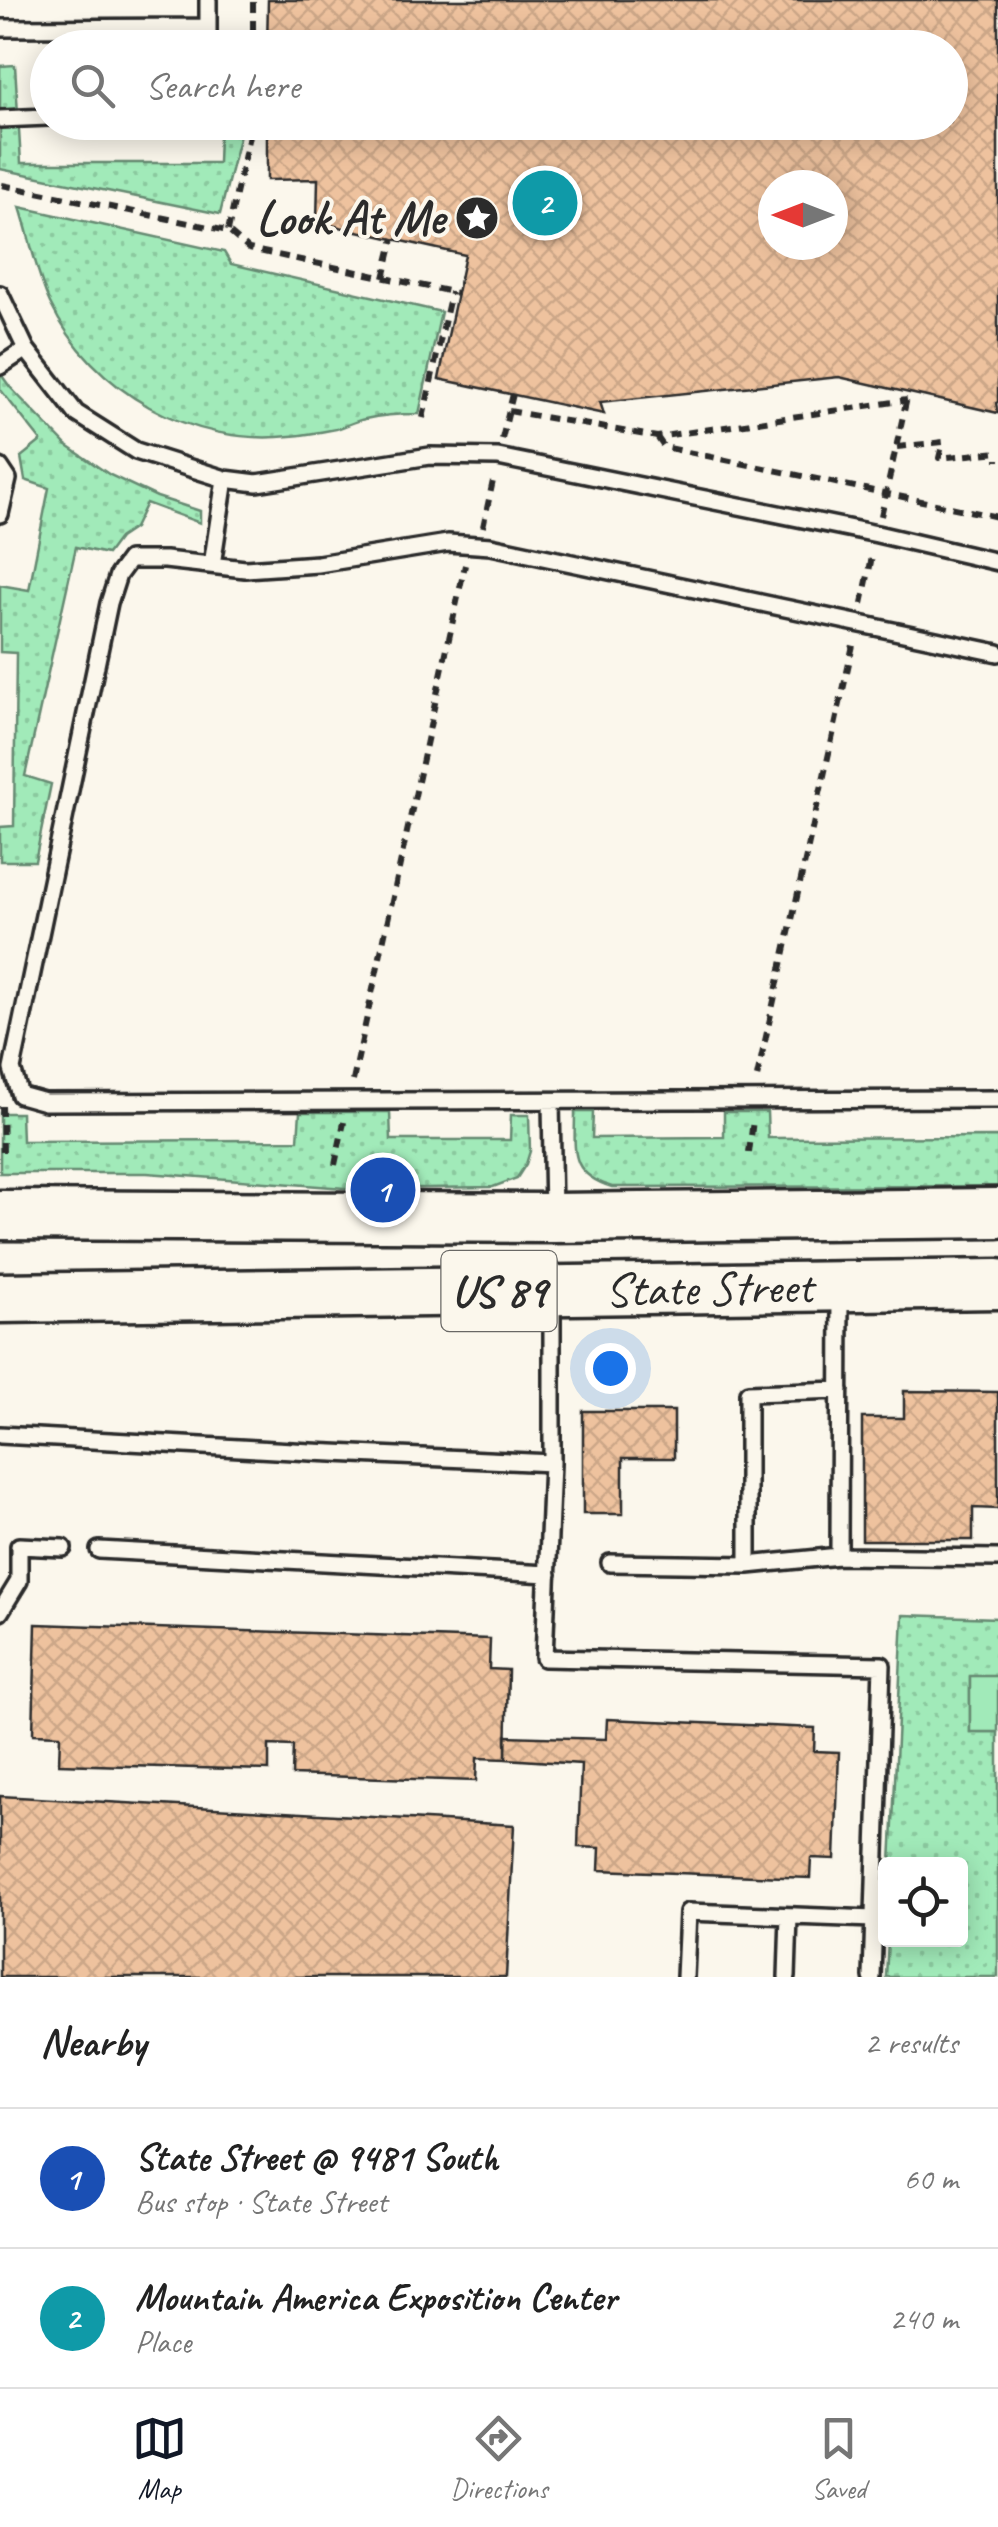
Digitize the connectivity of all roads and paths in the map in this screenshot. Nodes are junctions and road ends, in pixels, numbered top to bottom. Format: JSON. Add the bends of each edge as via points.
{"nodes":[{"id":1,"x":208,"y":0,"type":"edge"},
{"id":2,"x":253,"y":0,"type":"edge"},
{"id":3,"x":208,"y":26,"type":"junction"},
{"id":4,"x":0,"y":28,"type":"edge"},
{"id":5,"x":208,"y":30,"type":"edge"},
{"id":6,"x":253,"y":30,"type":"edge"},
{"id":7,"x":30,"y":117,"type":"edge"},
{"id":8,"x":0,"y":119,"type":"edge"},
{"id":9,"x":248,"y":140,"type":"edge"},
{"id":10,"x":2,"y":185,"type":"edge"},
{"id":11,"x":228,"y":232,"type":"junction"},
{"id":12,"x":394,"y":238,"type":"dead end"},
{"id":13,"x":384,"y":278,"type":"junction"},
{"id":14,"x":0,"y":294,"type":"edge"},
{"id":15,"x":26,"y":349,"type":"junction"},
{"id":16,"x":0,"y":366,"type":"edge"},
{"id":17,"x":512,"y":394,"type":"dead end"},
{"id":18,"x":509,"y":411,"type":"junction"},
{"id":19,"x":423,"y":418,"type":"dead end"},
{"id":20,"x":657,"y":438,"type":"junction"},
{"id":21,"x":897,"y":447,"type":"junction"},
{"id":22,"x":498,"y":457,"type":"junction"},
{"id":23,"x":998,"y":457,"type":"edge"},
{"id":24,"x":0,"y":467,"type":"edge"},
{"id":25,"x":225,"y":479,"type":"junction"},
{"id":26,"x":886,"y":494,"type":"junction"},
{"id":27,"x":0,"y":514,"type":"edge"},
{"id":28,"x":998,"y":517,"type":"edge"},
{"id":29,"x":877,"y":534,"type":"junction"},
{"id":30,"x":474,"y":545,"type":"junction"},
{"id":31,"x":998,"y":562,"type":"edge"},
{"id":32,"x":212,"y":565,"type":"junction"},
{"id":33,"x":857,"y":623,"type":"junction"},
{"id":34,"x":998,"y":653,"type":"edge"},
{"id":35,"x":2,"y":1096,"type":"edge"},
{"id":36,"x":998,"y":1099,"type":"edge"},
{"id":37,"x":755,"y":1100,"type":"junction"},
{"id":38,"x":349,"y":1102,"type":"junction"},
{"id":39,"x":551,"y":1102,"type":"junction"},
{"id":40,"x":749,"y":1153,"type":"dead end"},
{"id":41,"x":4,"y":1154,"type":"dead end"},
{"id":42,"x":336,"y":1165,"type":"dead end"},
{"id":43,"x":998,"y":1213,"type":"edge"},
{"id":44,"x":0,"y":1216,"type":"edge"},
{"id":45,"x":553,"y":1218,"type":"junction"},
{"id":46,"x":998,"y":1284,"type":"edge"},
{"id":47,"x":840,"y":1286,"type":"junction"},
{"id":48,"x":552,"y":1290,"type":"junction"},
{"id":49,"x":0,"y":1298,"type":"edge"},
{"id":50,"x":840,"y":1390,"type":"junction"},
{"id":51,"x":0,"y":1434,"type":"edge"},
{"id":52,"x":552,"y":1462,"type":"junction"},
{"id":53,"x":0,"y":1545,"type":"edge"},
{"id":54,"x":19,"y":1546,"type":"junction"},
{"id":55,"x":63,"y":1548,"type":"dead end"},
{"id":56,"x":99,"y":1550,"type":"dead end"},
{"id":57,"x":839,"y":1556,"type":"junction"},
{"id":58,"x":998,"y":1558,"type":"edge"},
{"id":59,"x":610,"y":1563,"type":"dead end"},
{"id":60,"x":748,"y":1565,"type":"junction"},
{"id":61,"x":548,"y":1574,"type":"junction"},
{"id":62,"x":0,"y":1612,"type":"edge"},
{"id":63,"x":789,"y":1916,"type":"junction"},
{"id":64,"x":874,"y":1920,"type":"junction"},
{"id":65,"x":685,"y":1977,"type":"edge"},
{"id":66,"x":787,"y":1977,"type":"edge"},
{"id":67,"x":872,"y":1977,"type":"edge"}],
"edges":[{"from":1,"to":3,"type":"lane"},
{"from":2,"to":6,"type":"path"},
{"from":3,"to":4,"type":"lane"},
{"from":3,"to":5,"type":"lane"},
{"from":7,"to":8,"type":"lane"},
{"from":9,"to":11,"type":"path"},
{"from":10,"to":11,"type":"path"},
{"from":11,"to":13,"type":"path","via":[[249,249]]},
{"from":12,"to":13,"type":"path"},
{"from":13,"to":19,"type":"path","via":[[454,293]]},
{"from":14,"to":15,"type":"lane"},
{"from":15,"to":16,"type":"lane"},
{"from":15,"to":25,"type":"lane","via":[[76,413],[136,451]]},
{"from":17,"to":18,"type":"path"},
{"from":18,"to":20,"type":"path"},
{"from":18,"to":22,"type":"path"},
{"from":20,"to":21,"type":"path","via":[[908,397]]},
{"from":20,"to":26,"type":"path","via":[[664,447]]},
{"from":21,"to":23,"type":"path","via":[[943,442],[939,458]]},
{"from":21,"to":26,"type":"path"},
{"from":22,"to":25,"type":"lane","via":[[430,456],[257,482]]},
{"from":22,"to":29,"type":"lane"},
{"from":22,"to":30,"type":"path"},
{"from":24,"to":27,"type":"lane","via":[[8,479]]},
{"from":25,"to":32,"type":"lane"},
{"from":26,"to":28,"type":"path"},
{"from":26,"to":29,"type":"path"},
{"from":29,"to":31,"type":"lane"},
{"from":29,"to":33,"type":"path"},
{"from":30,"to":32,"type":"lane","via":[[448,543],[318,564]]},
{"from":30,"to":33,"type":"lane"},
{"from":30,"to":38,"type":"path"},
{"from":32,"to":38,"type":"lane","via":[[129,560],[118,574],[12,1069],[20,1096],[46,1102]]},
{"from":33,"to":34,"type":"lane"},
{"from":33,"to":37,"type":"path"},
{"from":35,"to":41,"type":"path"},
{"from":36,"to":37,"type":"lane"},
{"from":37,"to":39,"type":"lane"},
{"from":37,"to":40,"type":"path"},
{"from":38,"to":39,"type":"lane"},
{"from":38,"to":42,"type":"path"},
{"from":39,"to":45,"type":"lane"},
{"from":43,"to":45,"type":"main road","name":"State Street","number":"US 89"},
{"from":44,"to":45,"type":"main road","name":"State Street","number":"US 89"},
{"from":46,"to":47,"type":"main road","name":"State Street","number":"US 89"},
{"from":47,"to":48,"type":"main road","name":"State Street","number":"US 89"},
{"from":47,"to":50,"type":"lane"},
{"from":48,"to":49,"type":"main road","name":"State Street","number":"US 89"},
{"from":48,"to":52,"type":"lane"},
{"from":50,"to":57,"type":"lane"},
{"from":50,"to":60,"type":"lane","via":[[748,1393]]},
{"from":51,"to":52,"type":"lane"},
{"from":52,"to":61,"type":"lane"},
{"from":53,"to":54,"type":"lane"},
{"from":54,"to":55,"type":"lane"},
{"from":54,"to":62,"type":"lane","via":[[19,1581]]},
{"from":56,"to":61,"type":"lane"},
{"from":57,"to":58,"type":"lane"},
{"from":57,"to":60,"type":"lane"},
{"from":59,"to":60,"type":"lane"},
{"from":61,"to":64,"type":"lane","via":[[544,1658],[882,1664]]},
{"from":63,"to":64,"type":"lane"},
{"from":63,"to":65,"type":"lane","via":[[688,1912]]},
{"from":63,"to":66,"type":"lane"},
{"from":64,"to":67,"type":"lane"}]}
